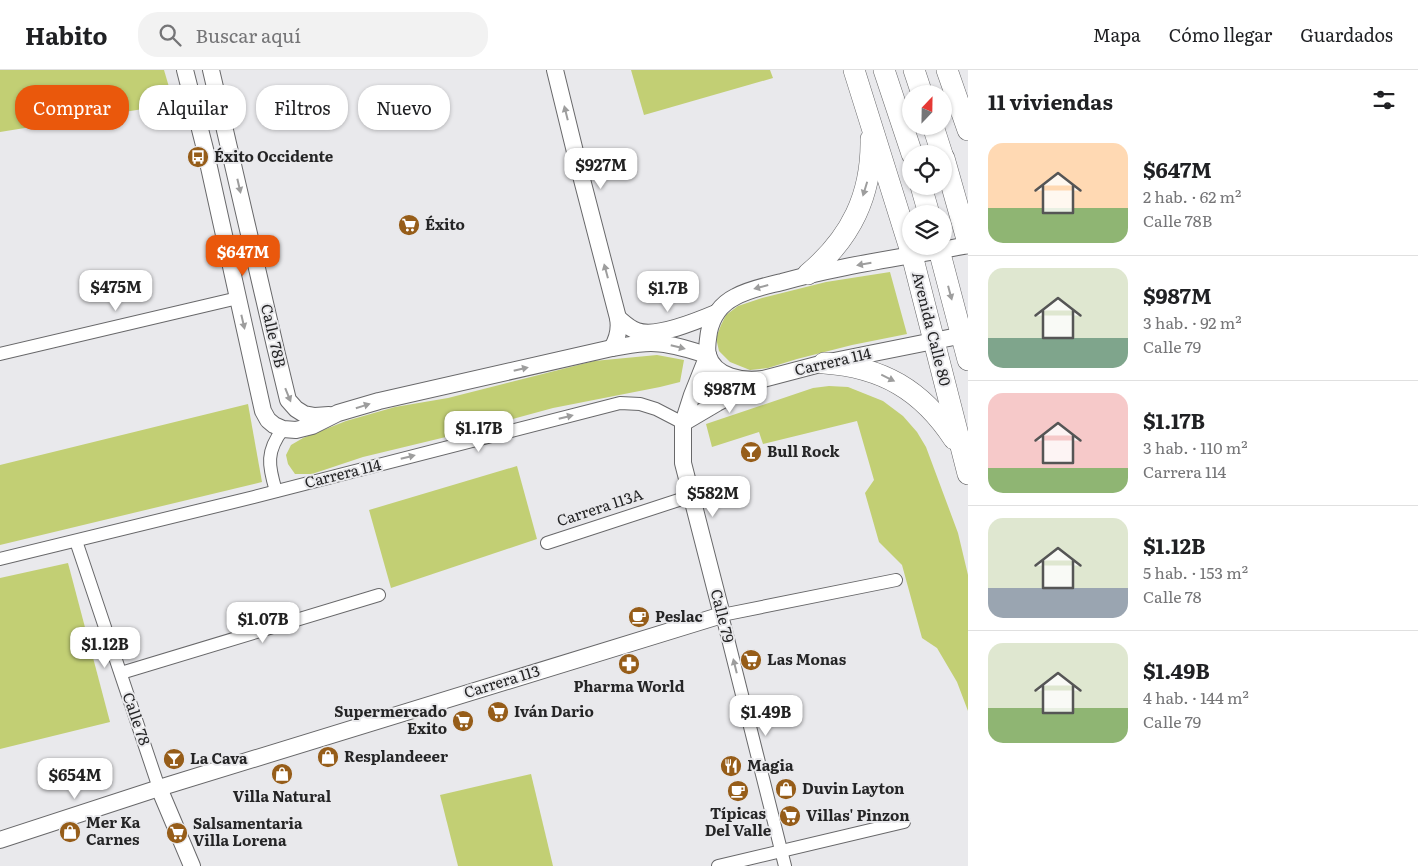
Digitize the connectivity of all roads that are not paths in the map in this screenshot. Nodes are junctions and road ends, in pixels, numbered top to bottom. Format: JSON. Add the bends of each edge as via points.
{"nodes":[{"id":1,"x":185,"y":70,"type":"edge"},
{"id":2,"x":212,"y":70,"type":"edge"},
{"id":3,"x":556,"y":70,"type":"edge"},
{"id":4,"x":854,"y":70,"type":"edge"},
{"id":5,"x":884,"y":70,"type":"edge"},
{"id":6,"x":914,"y":70,"type":"edge"},
{"id":7,"x":947,"y":70,"type":"edge"},
{"id":8,"x":919,"y":85,"type":"edge"},
{"id":9,"x":866,"y":107,"type":"junction"},
{"id":10,"x":968,"y":130,"type":"edge"},
{"id":11,"x":909,"y":145,"type":"edge"},
{"id":12,"x":952,"y":187,"type":"edge"},
{"id":13,"x":902,"y":223,"type":"edge"},
{"id":14,"x":968,"y":244,"type":"edge"},
{"id":15,"x":952,"y":246,"type":"edge"},
{"id":16,"x":912,"y":255,"type":"joint"},
{"id":17,"x":941,"y":255,"type":"edge"},
{"id":18,"x":808,"y":274,"type":"junction"},
{"id":19,"x":238,"y":298,"type":"junction"},
{"id":20,"x":716,"y":313,"type":"junction"},
{"id":21,"x":618,"y":318,"type":"junction"},
{"id":22,"x":965,"y":335,"type":"edge"},
{"id":23,"x":935,"y":341,"type":"junction"},
{"id":24,"x":612,"y":348,"type":"junction"},
{"id":25,"x":0,"y":354,"type":"edge"},
{"id":26,"x":708,"y":355,"type":"junction"},
{"id":27,"x":968,"y":360,"type":"edge"},
{"id":28,"x":824,"y":362,"type":"junction"},
{"id":29,"x":763,"y":379,"type":"junction"},
{"id":30,"x":338,"y":413,"type":"junction"},
{"id":31,"x":683,"y":423,"type":"junction"},
{"id":32,"x":284,"y":429,"type":"junction"},
{"id":33,"x":966,"y":468,"type":"edge"},
{"id":34,"x":276,"y":491,"type":"junction"},
{"id":35,"x":691,"y":496,"type":"junction"},
{"id":36,"x":76,"y":541,"type":"junction"},
{"id":37,"x":547,"y":542,"type":"dead end"},
{"id":38,"x":0,"y":559,"type":"edge"},
{"id":39,"x":896,"y":580,"type":"dead end"},
{"id":40,"x":379,"y":594,"type":"dead end"},
{"id":41,"x":722,"y":615,"type":"junction"},
{"id":42,"x":121,"y":673,"type":"junction"},
{"id":43,"x":160,"y":788,"type":"junction"},
{"id":44,"x":904,"y":822,"type":"dead end"},
{"id":45,"x":0,"y":840,"type":"edge"},
{"id":46,"x":781,"y":851,"type":"junction"},
{"id":47,"x":192,"y":866,"type":"edge"},
{"id":48,"x":718,"y":866,"type":"edge"},
{"id":49,"x":785,"y":866,"type":"edge"}],
"edges":[{"from":1,"to":19,"type":"street","name":"Calle 78B"},
{"from":2,"to":30,"type":"street","name":"Calle 78B","one_way":true,"via":[[288,400],[304,414]]},
{"from":21,"to":3,"type":"street","one_way":true},
{"from":4,"to":9,"type":"highway","name":"Avenida Calle 80"},
{"from":5,"to":11,"type":"highway"},
{"from":6,"to":8,"type":"highway"},
{"from":7,"to":10,"type":"highway"},
{"from":9,"to":13,"type":"highway","name":"Avenida Calle 80"},
{"from":9,"to":18,"type":"highway","one_way":true,"via":[[872,157],[860,206],[844,237]]},
{"from":12,"to":14,"type":"highway"},
{"from":14,"to":15,"type":"street"},
{"from":16,"to":18,"type":"street","one_way":true},
{"from":16,"to":23,"type":"highway","name":"Avenida Calle 80"},
{"from":17,"to":22,"type":"highway","name":"Avenida Calle 80","one_way":true},
{"from":18,"to":20,"type":"street","one_way":true,"via":[[735,296]]},
{"from":19,"to":25,"type":"street"},
{"from":19,"to":32,"type":"street","name":"Calle 78B","one_way":true,"via":[[263,411],[268,420]]},
{"from":20,"to":21,"type":"street","via":[[693,323],[648,333],[637,331]]},
{"from":20,"to":26,"type":"street","via":[[709,331]]},
{"from":21,"to":24,"type":"street","via":[[618,333]]},
{"from":22,"to":23,"type":"street","name":"Carrera 114"},
{"from":22,"to":27,"type":"highway","name":"Avenida Calle 80"},
{"from":23,"to":28,"type":"street","name":"Carrera 114"},
{"from":23,"to":33,"type":"highway","name":"Avenida Calle 80"},
{"from":24,"to":26,"type":"street","one_way":true,"via":[[642,343],[664,344]]},
{"from":30,"to":24,"type":"street","one_way":true},
{"from":26,"to":29,"type":"street","name":"Carrera 114","via":[[728,376]]},
{"from":26,"to":31,"type":"street","name":"Calle 79"},
{"from":28,"to":29,"type":"street","name":"Carrera 114"},
{"from":28,"to":33,"type":"highway","one_way":true,"via":[[844,364],[884,376],[919,398],[938,416],[953,438]]},
{"from":29,"to":31,"type":"street"},
{"from":30,"to":32,"type":"street","via":[[312,426]]},
{"from":34,"to":31,"type":"street","name":"Carrera 114","one_way":true,"via":[[620,403],[656,409]]},
{"from":31,"to":35,"type":"street","name":"Calle 79","via":[[683,463]]},
{"from":32,"to":34,"type":"street","via":[[274,441],[270,455],[270,471]]},
{"from":34,"to":36,"type":"street","name":"Carrera 114"},
{"from":35,"to":37,"type":"street","name":"Carrera 113A"},
{"from":35,"to":41,"type":"street","name":"Calle 79"},
{"from":36,"to":38,"type":"street","name":"Carrera 114"},
{"from":36,"to":42,"type":"street","name":"Calle 78"},
{"from":39,"to":41,"type":"street","name":"Carrera 113"},
{"from":40,"to":42,"type":"street"},
{"from":41,"to":43,"type":"street","name":"Carrera 113"},
{"from":46,"to":41,"type":"street","name":"Calle 79","one_way":true},
{"from":42,"to":43,"type":"street","name":"Calle 78"},
{"from":43,"to":45,"type":"street","name":"Carrera 113"},
{"from":43,"to":47,"type":"street","name":"Calle 78"},
{"from":44,"to":46,"type":"street"},
{"from":46,"to":48,"type":"street"},
{"from":46,"to":49,"type":"street","name":"Calle 79"}]}
